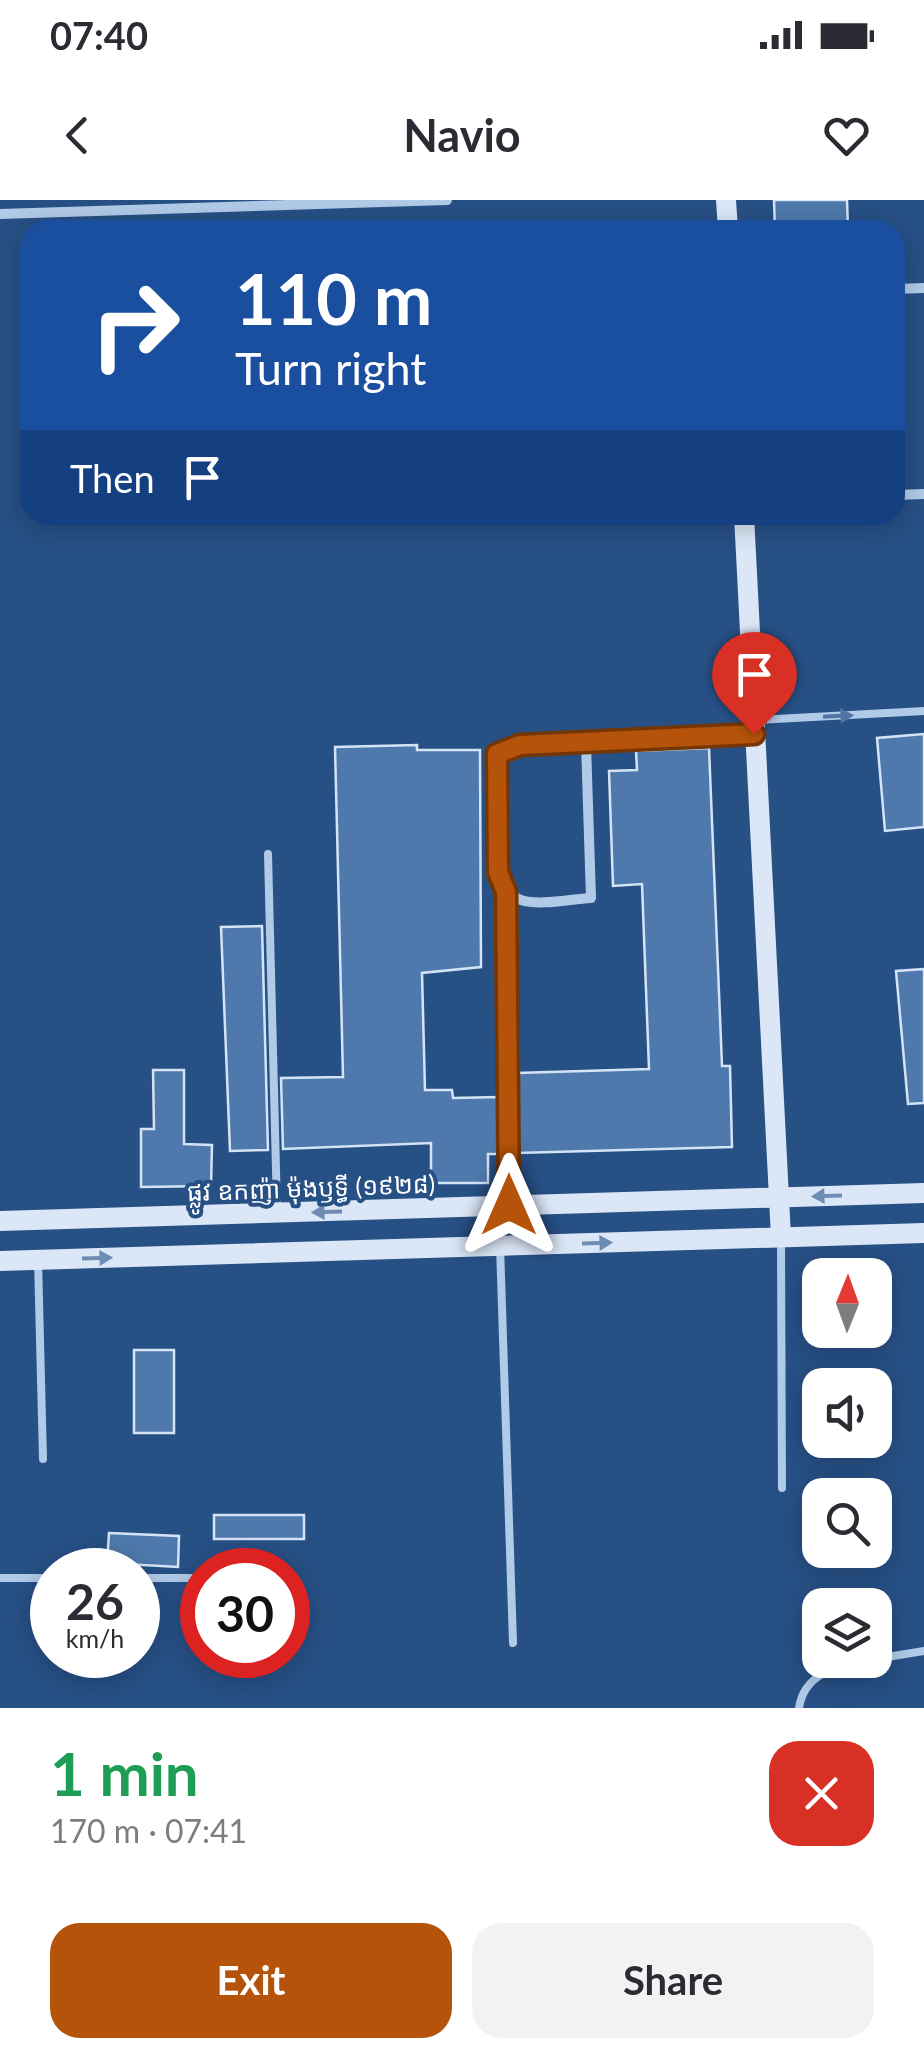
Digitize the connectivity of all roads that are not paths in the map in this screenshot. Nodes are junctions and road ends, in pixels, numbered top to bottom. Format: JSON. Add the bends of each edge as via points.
{"nodes":[{"id":1,"x":447,"y":200,"type":"edge"},
{"id":2,"x":282,"y":203,"type":"edge"},
{"id":3,"x":0,"y":214,"type":"edge"},
{"id":4,"x":744,"y":525,"type":"edge"},
{"id":5,"x":924,"y":711,"type":"edge"},
{"id":6,"x":753,"y":727,"type":"junction"},
{"id":7,"x":586,"y":744,"type":"junction"},
{"id":8,"x":268,"y":854,"type":"dead end"},
{"id":9,"x":506,"y":892,"type":"junction"},
{"id":10,"x":924,"y":1192,"type":"edge"},
{"id":11,"x":779,"y":1197,"type":"junction"},
{"id":12,"x":509,"y":1205,"type":"junction"},
{"id":13,"x":278,"y":1214,"type":"junction"},
{"id":14,"x":0,"y":1221,"type":"edge"},
{"id":15,"x":924,"y":1233,"type":"edge"},
{"id":16,"x":780,"y":1237,"type":"junction"},
{"id":17,"x":500,"y":1246,"type":"junction"},
{"id":18,"x":38,"y":1260,"type":"junction"},
{"id":19,"x":0,"y":1261,"type":"edge"},
{"id":20,"x":43,"y":1459,"type":"dead end"},
{"id":21,"x":782,"y":1488,"type":"dead end"},
{"id":22,"x":0,"y":1578,"type":"edge"},
{"id":23,"x":30,"y":1578,"type":"edge"},
{"id":24,"x":514,"y":1643,"type":"dead end"},
{"id":25,"x":924,"y":1650,"type":"edge"},
{"id":26,"x":892,"y":1655,"type":"edge"},
{"id":27,"x":814,"y":1678,"type":"edge"},
{"id":28,"x":799,"y":1708,"type":"edge"}],
"edges":[{"from":1,"to":2,"type":"street"},
{"from":2,"to":3,"type":"street"},
{"from":4,"to":6,"type":"main road"},
{"from":6,"to":5,"type":"lane","one_way":true},
{"from":6,"to":7,"type":"street"},
{"from":6,"to":11,"type":"main road"},
{"from":7,"to":9,"type":"street","via":[[520,745],[497,754],[498,872]]},
{"from":7,"to":9,"type":"street","via":[[590,898],[522,901]]},
{"from":8,"to":13,"type":"lane"},
{"from":9,"to":12,"type":"street"},
{"from":10,"to":11,"type":"main road","name":"ផ្លូវ ឧកញ៉ា ម៉ុងឫទ្ធី (១៩២៨)","one_way":true},
{"from":11,"to":12,"type":"main road","name":"ផ្លូវ ឧកញ៉ា ម៉ុងឫទ្ធី (១៩២៨)"},
{"from":11,"to":16,"type":"main road"},
{"from":12,"to":13,"type":"main road","name":"ផ្លូវ ឧកញ៉ា ម៉ុងឫទ្ធី (១៩២៨)","one_way":true},
{"from":13,"to":14,"type":"main road","name":"ផ្លូវ ឧកញ៉ា ម៉ុងឫទ្ធី (១៩២៨)"},
{"from":15,"to":16,"type":"main road"},
{"from":17,"to":16,"type":"main road","one_way":true},
{"from":16,"to":21,"type":"lane"},
{"from":18,"to":17,"type":"main road","one_way":true},
{"from":17,"to":24,"type":"lane"},
{"from":18,"to":19,"type":"main road"},
{"from":18,"to":20,"type":"lane"},
{"from":22,"to":23,"type":"lane"},
{"from":25,"to":26,"type":"lane"},
{"from":27,"to":28,"type":"lane"}]}
